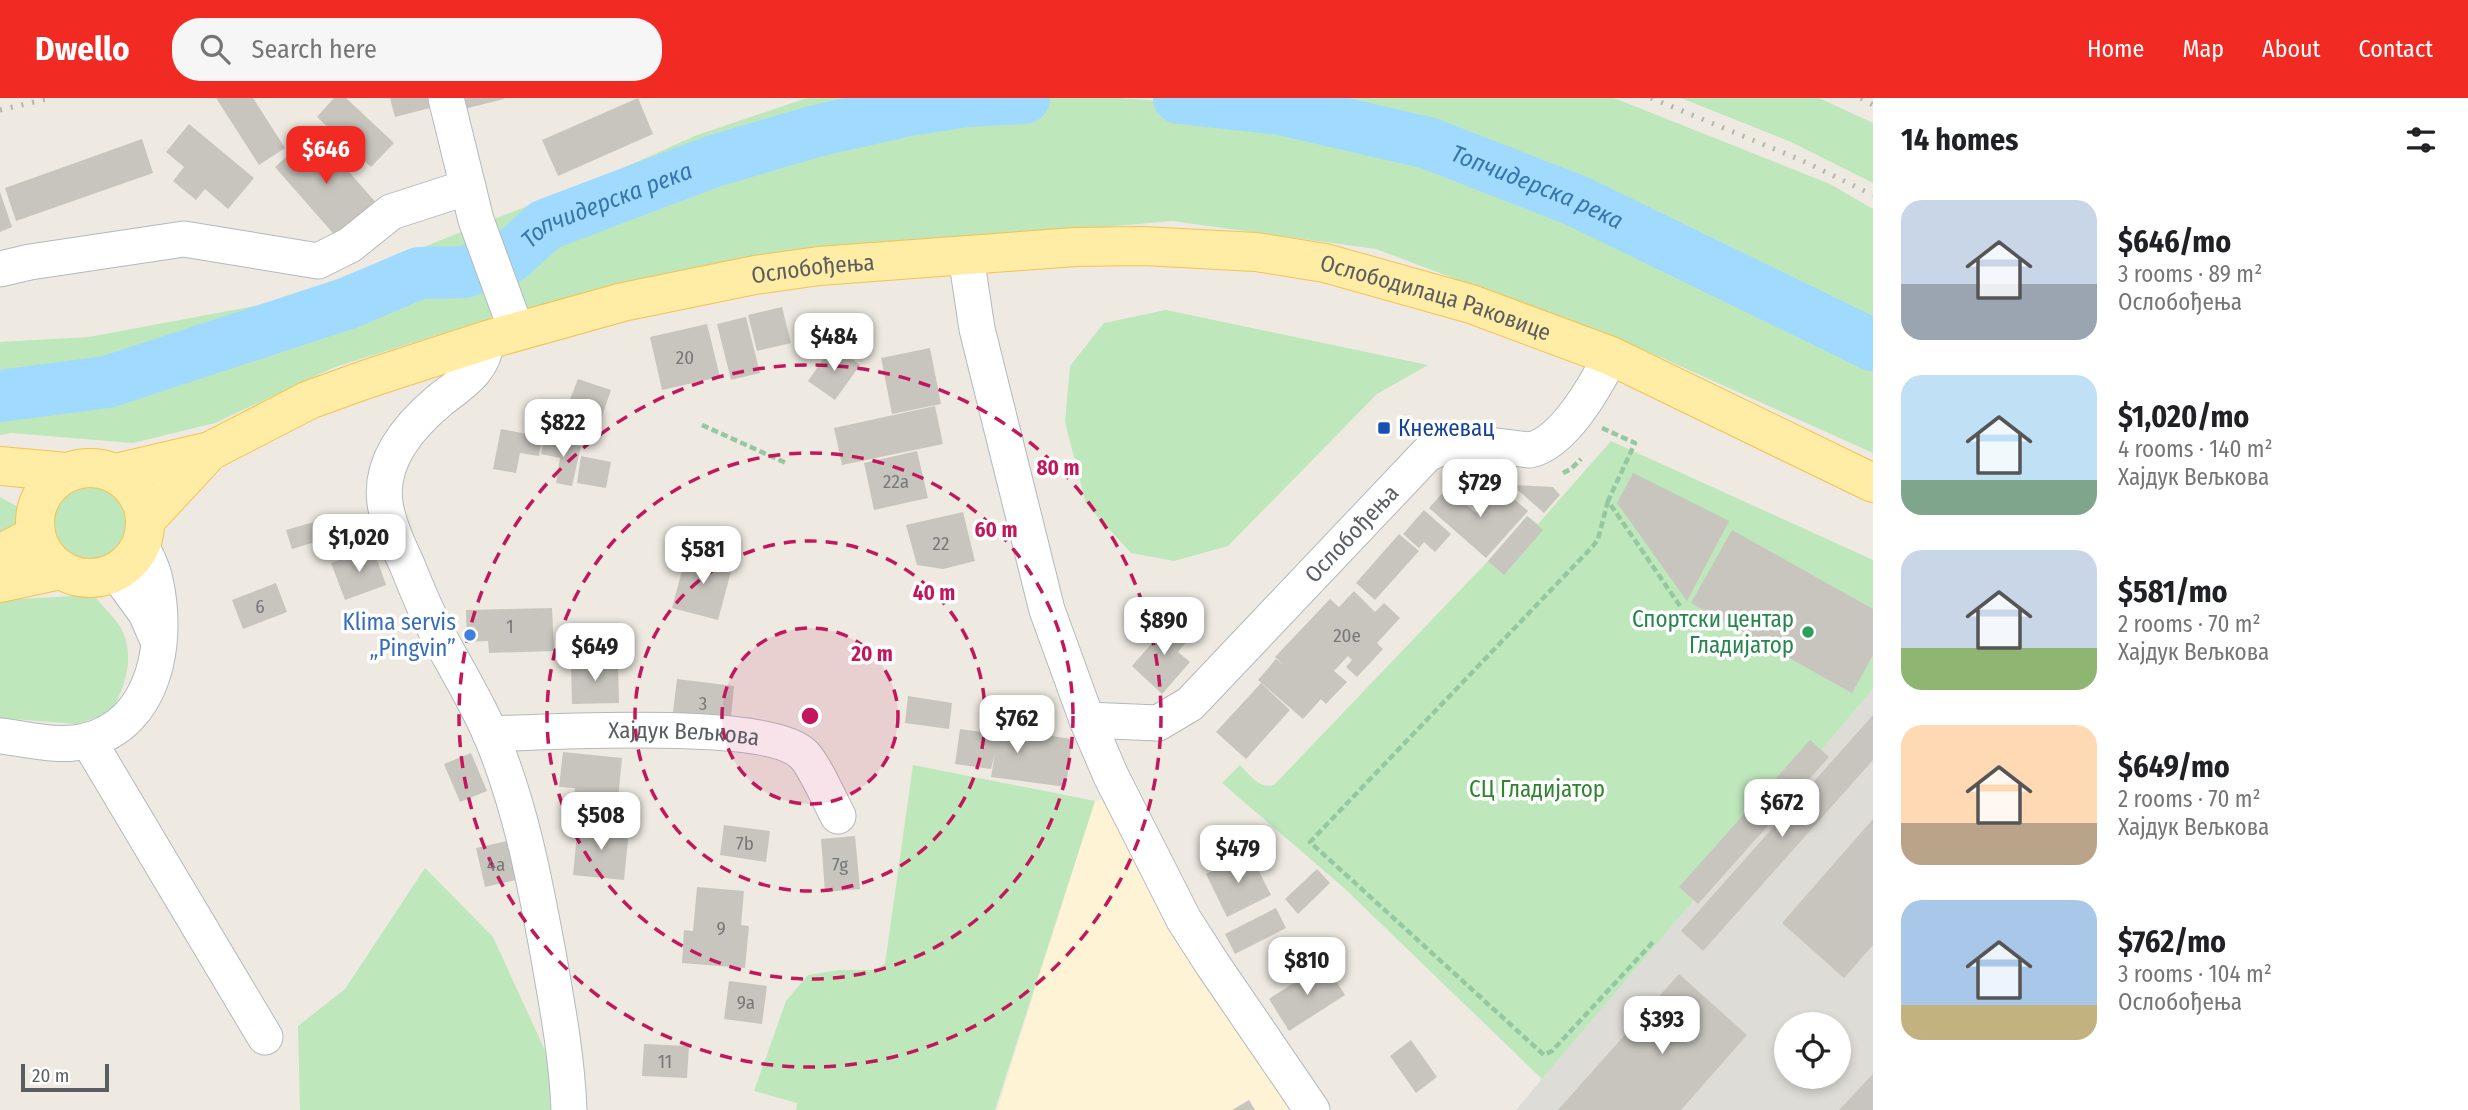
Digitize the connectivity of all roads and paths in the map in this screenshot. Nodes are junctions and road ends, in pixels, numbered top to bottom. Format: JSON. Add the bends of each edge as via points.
{"nodes":[{"id":1,"x":446,"y":98,"type":"edge"},
{"id":2,"x":468,"y":187,"type":"junction"},
{"id":3,"x":966,"y":256,"type":"junction"},
{"id":4,"x":0,"y":269,"type":"edge"},
{"id":5,"x":502,"y":336,"type":"junction"},
{"id":6,"x":1611,"y":356,"type":"junction"},
{"id":7,"x":1573,"y":415,"type":"junction"},
{"id":8,"x":702,"y":425,"type":"dead end"},
{"id":9,"x":1607,"y":430,"type":"junction"},
{"id":10,"x":1600,"y":439,"type":"dead end"},
{"id":11,"x":210,"y":451,"type":"junction"},
{"id":12,"x":1585,"y":456,"type":"dead end"},
{"id":13,"x":786,"y":463,"type":"dead end"},
{"id":14,"x":0,"y":466,"type":"edge"},
{"id":15,"x":66,"y":472,"type":"junction"},
{"id":16,"x":116,"y":473,"type":"junction"},
{"id":17,"x":1556,"y":476,"type":"dead end"},
{"id":18,"x":1873,"y":482,"type":"edge"},
{"id":19,"x":0,"y":488,"type":"edge"},
{"id":20,"x":1608,"y":501,"type":"junction"},
{"id":21,"x":36,"y":523,"type":"junction"},
{"id":22,"x":135,"y":546,"type":"junction"},
{"id":23,"x":0,"y":554,"type":"edge"},
{"id":24,"x":61,"y":570,"type":"junction"},
{"id":25,"x":0,"y":583,"type":"edge"},
{"id":26,"x":1681,"y":606,"type":"dead end"},
{"id":27,"x":1087,"y":720,"type":"junction"},
{"id":28,"x":490,"y":734,"type":"junction"},
{"id":29,"x":0,"y":736,"type":"edge"},
{"id":30,"x":88,"y":740,"type":"junction"},
{"id":31,"x":838,"y":816,"type":"dead end"},
{"id":32,"x":1654,"y":940,"type":"dead end"},
{"id":33,"x":265,"y":1037,"type":"dead end"},
{"id":34,"x":569,"y":1110,"type":"edge"},
{"id":35,"x":1312,"y":1110,"type":"edge"}],
"edges":[{"from":1,"to":2,"type":"street"},
{"from":2,"to":4,"type":"street","via":[[391,212],[350,245],[318,261],[184,239]]},
{"from":2,"to":5,"type":"street","via":[[503,296]]},
{"from":3,"to":5,"type":"main road","name":"Ослобођења","via":[[755,275],[623,302]]},
{"from":3,"to":6,"type":"main road","name":"Ослободилаца Раковице","via":[[1075,247],[1256,252],[1325,263],[1437,293]]},
{"from":3,"to":27,"type":"street","via":[[978,329],[1047,610]]},
{"from":5,"to":11,"type":"main road","name":"Ослобођења","via":[[309,400]]},
{"from":5,"to":28,"type":"street","via":[[469,377],[413,426],[393,455],[384,480],[394,536],[437,633]]},
{"from":6,"to":7,"type":"street","name":"Ослобођења"},
{"from":6,"to":18,"type":"main road","name":"Ослободилаца Раковице"},
{"from":7,"to":9,"type":"path"},
{"from":7,"to":27,"type":"street","name":"Ослобођења","via":[[1540,448],[1464,444],[1427,454],[1190,704],[1158,723]]},
{"from":8,"to":13,"type":"path"},
{"from":9,"to":10,"type":"path"},
{"from":9,"to":20,"type":"path","via":[[1635,443]]},
{"from":11,"to":16,"type":"main road","name":"Ослобођења"},
{"from":11,"to":22,"type":"main road","name":"Ослобођења"},
{"from":12,"to":17,"type":"path","via":[[1571,470]]},
{"from":14,"to":15,"type":"main road"},
{"from":15,"to":16,"type":"main road","via":[[83,467]]},
{"from":15,"to":21,"type":"main road","via":[[47,488]]},
{"from":16,"to":22,"type":"main road","via":[[144,506]]},
{"from":19,"to":21,"type":"main road","via":[[21,498]]},
{"from":20,"to":26,"type":"path"},
{"from":20,"to":32,"type":"path","via":[[1593,546],[1310,842],[1544,1055]]},
{"from":21,"to":23,"type":"main road"},
{"from":21,"to":24,"type":"main road","via":[[45,555]]},
{"from":22,"to":24,"type":"main road","via":[[103,577],[88,579]]},
{"from":22,"to":30,"type":"street","via":[[146,613],[158,646],[151,683],[125,719]]},
{"from":24,"to":25,"type":"main road"},
{"from":27,"to":35,"type":"street","via":[[1184,920]]},
{"from":28,"to":31,"type":"street","name":"Хајдук Вељкова","via":[[672,731],[768,739],[788,744],[804,755]]},
{"from":28,"to":34,"type":"street","via":[[514,794],[530,856],[557,1004]]},
{"from":29,"to":30,"type":"street","via":[[71,744]]},
{"from":30,"to":33,"type":"street"}]}
